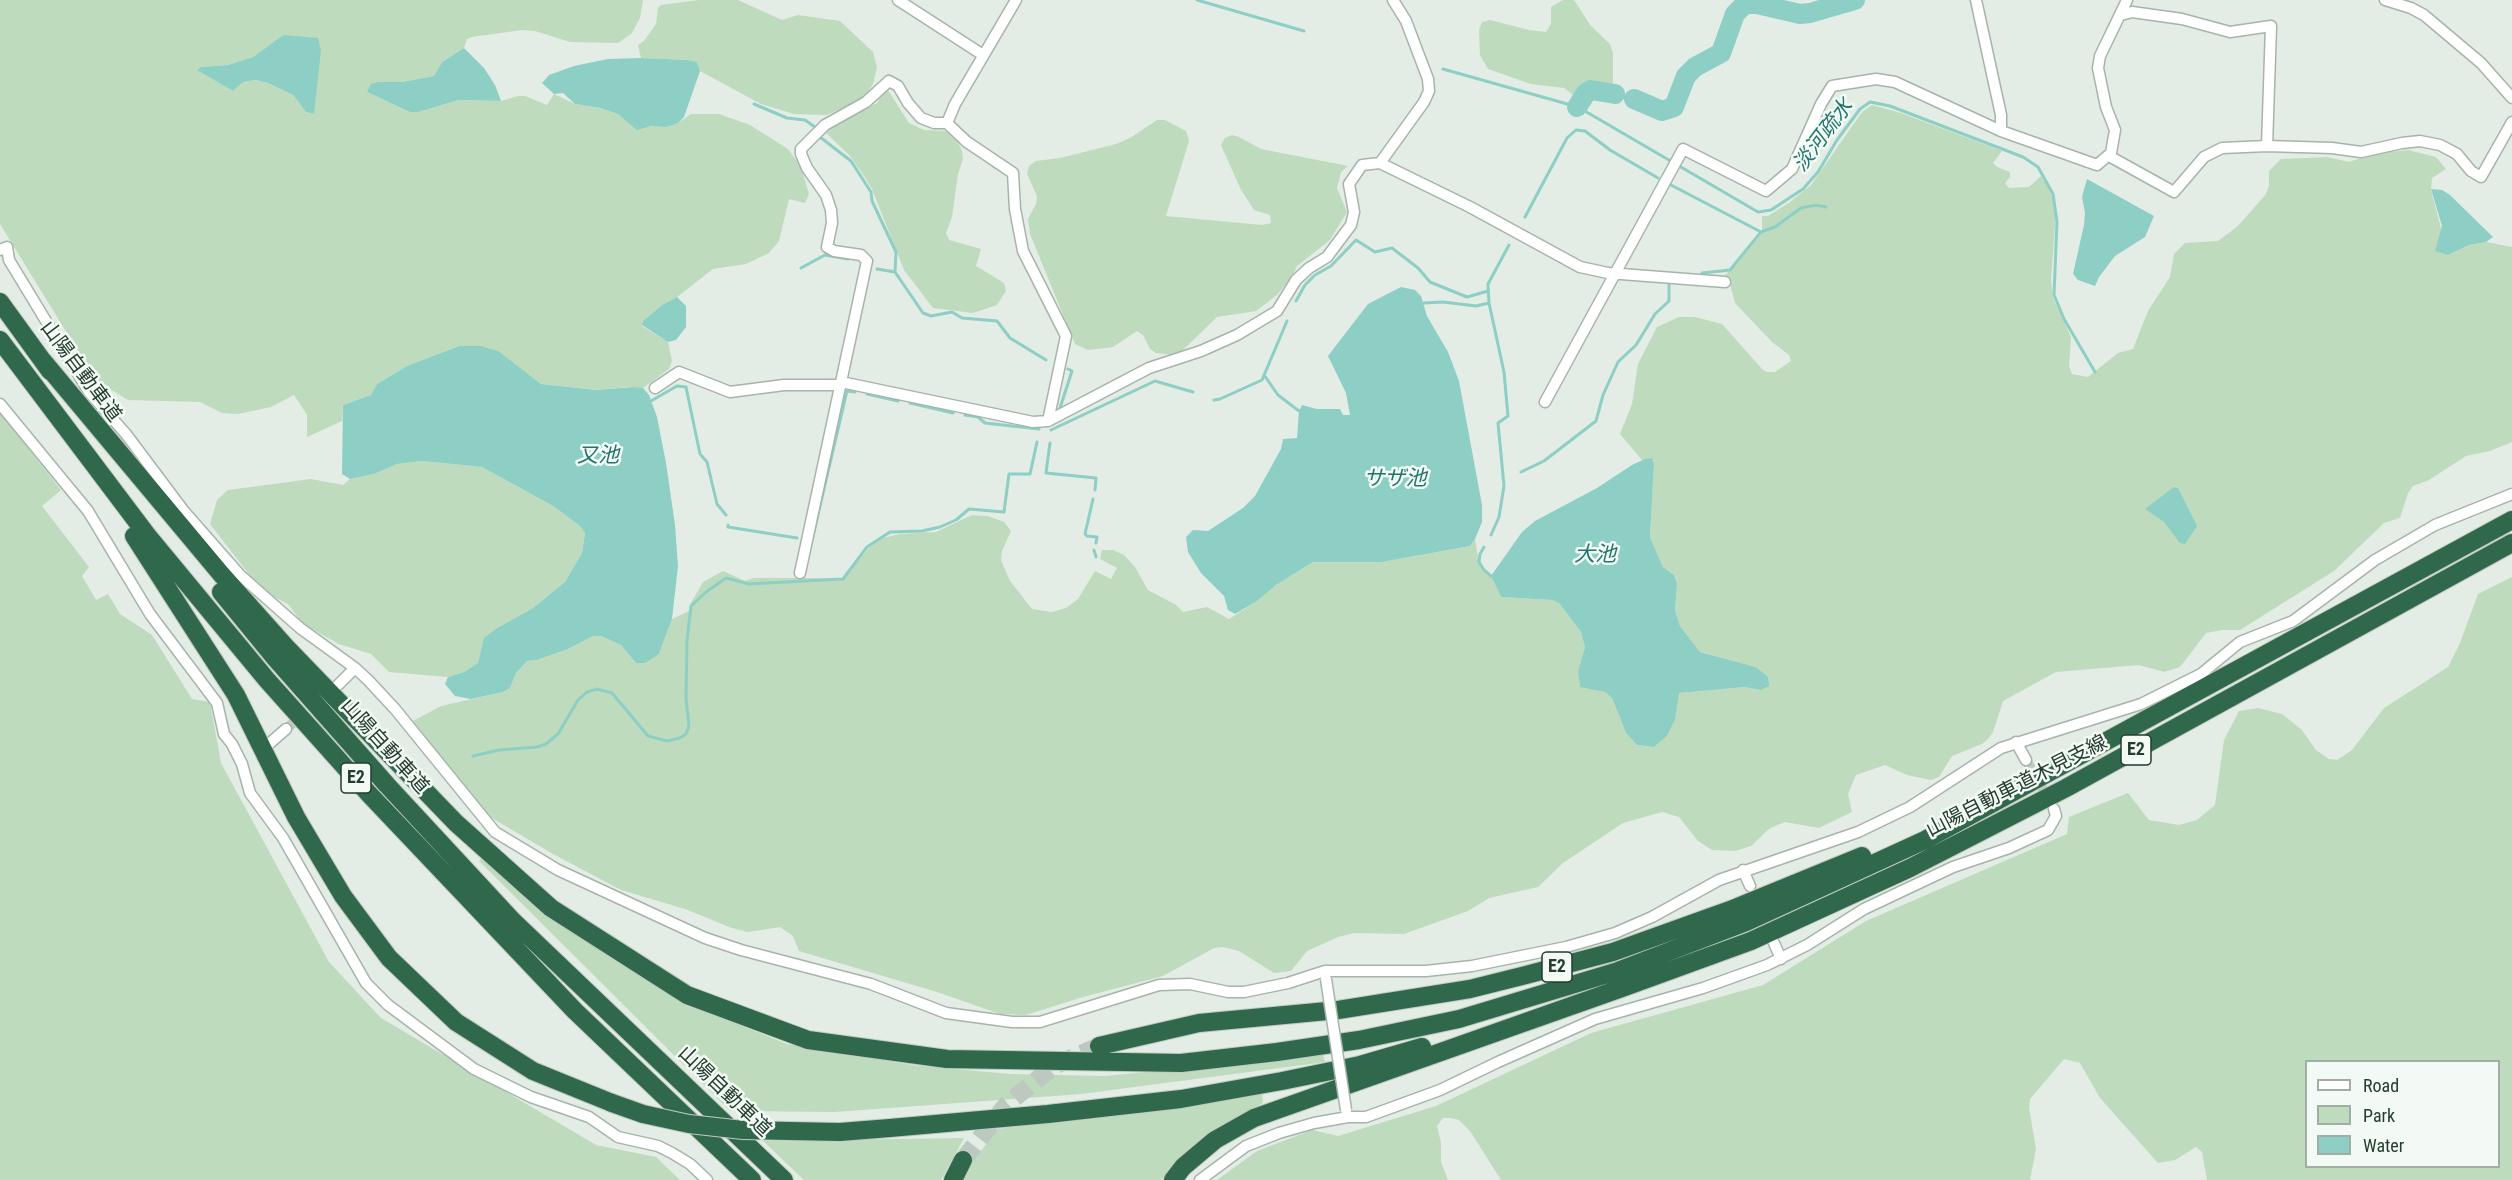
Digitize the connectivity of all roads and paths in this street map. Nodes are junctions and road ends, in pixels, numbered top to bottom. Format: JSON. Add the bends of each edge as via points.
{"nodes":[{"id":1,"x":898,"y":0,"type":"edge"},
{"id":2,"x":1016,"y":0,"type":"edge"},
{"id":3,"x":1393,"y":0,"type":"edge"},
{"id":4,"x":1976,"y":0,"type":"edge"},
{"id":5,"x":2127,"y":0,"type":"edge"},
{"id":6,"x":2385,"y":0,"type":"edge"},
{"id":7,"x":2121,"y":15,"type":"junction"},
{"id":8,"x":983,"y":56,"type":"junction"},
{"id":9,"x":2512,"y":98,"type":"edge"},
{"id":10,"x":2512,"y":122,"type":"edge"},
{"id":11,"x":947,"y":123,"type":"junction"},
{"id":12,"x":2001,"y":131,"type":"junction"},
{"id":13,"x":2267,"y":146,"type":"junction"},
{"id":14,"x":2109,"y":156,"type":"junction"},
{"id":15,"x":1380,"y":163,"type":"junction"},
{"id":16,"x":0,"y":250,"type":"edge"},
{"id":17,"x":1615,"y":273,"type":"junction"},
{"id":18,"x":1725,"y":282,"type":"dead end"},
{"id":19,"x":0,"y":302,"type":"edge"},
{"id":20,"x":0,"y":340,"type":"edge"},
{"id":21,"x":43,"y":361,"type":"junction"},
{"id":22,"x":23,"y":374,"type":"junction"},
{"id":23,"x":841,"y":384,"type":"junction"},
{"id":24,"x":655,"y":388,"type":"dead end"},
{"id":25,"x":1545,"y":402,"type":"dead end"},
{"id":26,"x":0,"y":404,"type":"edge"},
{"id":27,"x":1048,"y":421,"type":"junction"},
{"id":28,"x":2512,"y":494,"type":"edge"},
{"id":29,"x":2512,"y":519,"type":"edge"},
{"id":30,"x":2512,"y":543,"type":"edge"},
{"id":31,"x":800,"y":573,"type":"dead end"},
{"id":32,"x":355,"y":668,"type":"junction"},
{"id":33,"x":338,"y":685,"type":"dead end"},
{"id":34,"x":286,"y":729,"type":"tunnel mouth"},
{"id":35,"x":2016,"y":742,"type":"junction"},
{"id":36,"x":270,"y":743,"type":"dead end"},
{"id":37,"x":2026,"y":760,"type":"tunnel mouth"},
{"id":38,"x":1992,"y":805,"type":"junction"},
{"id":39,"x":2054,"y":809,"type":"dead end"},
{"id":40,"x":1743,"y":870,"type":"junction"},
{"id":41,"x":1750,"y":886,"type":"dead end"},
{"id":42,"x":1774,"y":943,"type":"dead end"},
{"id":43,"x":1781,"y":959,"type":"junction"},
{"id":44,"x":1325,"y":975,"type":"junction"},
{"id":45,"x":1622,"y":988,"type":"junction"},
{"id":46,"x":1099,"y":1046,"type":"tunnel mouth"},
{"id":47,"x":1347,"y":1114,"type":"junction"},
{"id":48,"x":963,"y":1160,"type":"tunnel mouth"},
{"id":49,"x":707,"y":1180,"type":"edge"},
{"id":50,"x":752,"y":1180,"type":"edge"},
{"id":51,"x":784,"y":1180,"type":"edge"},
{"id":52,"x":953,"y":1180,"type":"edge"},
{"id":53,"x":1173,"y":1180,"type":"edge"},
{"id":54,"x":1200,"y":1180,"type":"edge"}],
"edges":[{"from":1,"to":8,"type":"street"},
{"from":2,"to":8,"type":"street"},
{"from":3,"to":15,"type":"street","via":[[1406,21],[1429,91]]},
{"from":4,"to":12,"type":"street"},
{"from":5,"to":7,"type":"street"},
{"from":6,"to":9,"type":"street","via":[[2424,15],[2481,63]]},
{"from":7,"to":13,"type":"street","via":[[2132,12],[2182,19],[2230,32],[2271,26]]},
{"from":7,"to":14,"type":"street","via":[[2098,68],[2115,130]]},
{"from":8,"to":11,"type":"street"},
{"from":10,"to":13,"type":"street","via":[[2481,177],[2457,154],[2421,141],[2361,152]]},
{"from":11,"to":23,"type":"street","via":[[921,118],[898,86],[889,81],[867,102],[825,125],[801,150],[811,177],[826,195],[831,210],[827,247],[863,256],[867,261]]},
{"from":11,"to":27,"type":"street","via":[[967,142],[1013,173],[1023,251],[1066,336]]},
{"from":12,"to":14,"type":"street","via":[[2084,162],[2097,165]]},
{"from":12,"to":17,"type":"street","via":[[1895,82],[1876,80],[1832,86],[1792,169],[1766,191],[1683,149]]},
{"from":13,"to":14,"type":"street","via":[[2222,148],[2204,157],[2174,192]]},
{"from":15,"to":17,"type":"street","via":[[1580,267]]},
{"from":15,"to":27,"type":"street","via":[[1362,165],[1349,184],[1354,212],[1351,225],[1327,257],[1296,280],[1277,311],[1237,335],[1149,368]]},
{"from":16,"to":32,"type":"street","via":[[7,247],[9,260],[89,392],[183,510],[240,575],[300,628]]},
{"from":17,"to":18,"type":"street"},
{"from":17,"to":25,"type":"street"},
{"from":19,"to":21,"type":"highway","name":"山陽自動車道","number":"E2"},
{"from":20,"to":22,"type":"highway","number":"E2"},
{"from":21,"to":38,"type":"highway","via":[[285,646],[456,823],[551,908],[687,995],[807,1040],[947,1059],[1181,1063],[1359,1040],[1459,1019],[1618,971],[1746,922]]},
{"from":21,"to":51,"type":"highway","name":"山陽自動車道","number":"E2","via":[[205,573],[387,785],[513,921]]},
{"from":22,"to":45,"type":"highway","bridge":true,"via":[[151,561],[236,695],[296,817],[343,896],[389,958],[456,1022],[533,1071],[612,1103],[689,1124],[742,1130],[840,1132],[1181,1099],[1360,1065]]},
{"from":22,"to":50,"type":"highway","number":"E2","via":[[147,535],[267,680],[369,794],[575,1011]]},
{"from":23,"to":24,"type":"street","via":[[784,385],[730,392],[678,372]]},
{"from":23,"to":27,"type":"street","via":[[1033,422]]},
{"from":23,"to":31,"type":"street"},
{"from":26,"to":49,"type":"street","via":[[87,511],[150,614],[217,703],[224,734],[247,761],[250,793],[283,838],[366,983],[388,1005],[483,1074],[531,1097],[589,1117],[618,1137],[658,1146],[690,1164]]},
{"from":28,"to":35,"type":"street","via":[[2435,525],[2374,560],[2293,621],[2240,642],[2200,674],[2141,704]]},
{"from":29,"to":38,"type":"highway","name":"山陽自動車道木見支線","number":"E2"},
{"from":30,"to":45,"type":"highway","name":"山陽自動車道木見支線","number":"E2","via":[[2066,788],[1910,868],[1751,940]]},
{"from":32,"to":33,"type":"street"},
{"from":32,"to":44,"type":"street","via":[[395,709],[495,832],[558,870],[665,921],[741,950],[871,984],[946,1013],[1012,1022],[1040,1022],[1159,985],[1190,984],[1244,992]]},
{"from":34,"to":36,"type":"street"},
{"from":35,"to":37,"type":"street"},
{"from":35,"to":40,"type":"street","via":[[1910,807],[1858,832]]},
{"from":38,"to":46,"type":"highway","number":"E2","via":[[1921,830],[1730,910],[1602,955],[1470,989],[1338,1010],[1199,1023]]},
{"from":39,"to":43,"type":"street","via":[[2054,824],[2048,830],[1953,867],[1864,909]]},
{"from":40,"to":41,"type":"street"},
{"from":40,"to":44,"type":"street","via":[[1652,917],[1566,947],[1438,970]]},
{"from":42,"to":43,"type":"street"},
{"from":43,"to":47,"type":"street","via":[[1703,988],[1595,1019],[1440,1090],[1366,1117]]},
{"from":44,"to":47,"type":"street","bridge":true},
{"from":45,"to":53,"type":"highway","via":[[1254,1118],[1215,1140]]},
{"from":47,"to":54,"type":"street","via":[[1246,1146]]},
{"from":48,"to":52,"type":"highway"}]}
